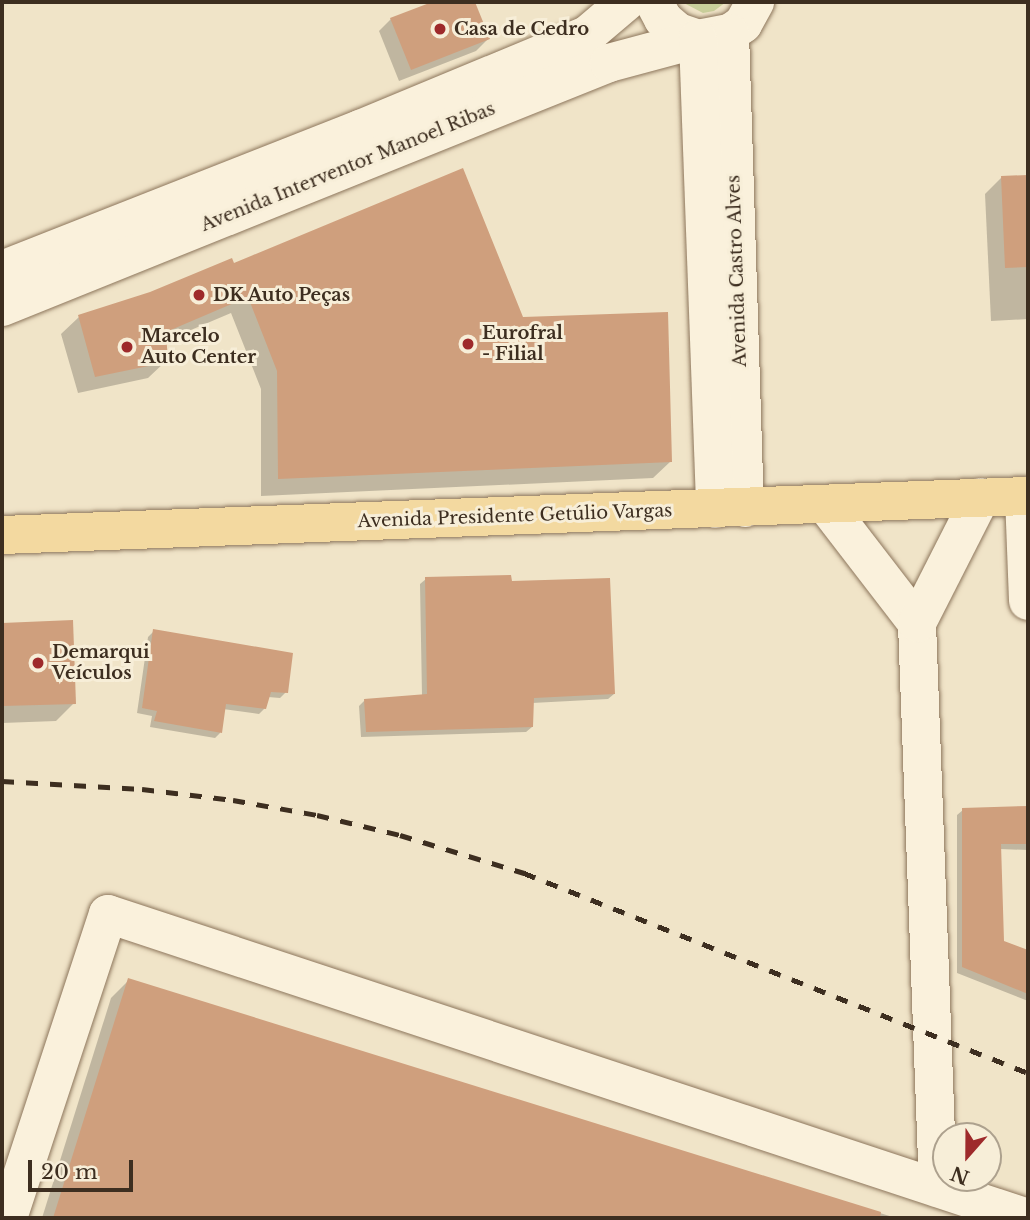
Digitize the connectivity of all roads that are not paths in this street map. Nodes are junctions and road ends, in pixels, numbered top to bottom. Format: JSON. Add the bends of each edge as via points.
{"nodes":[{"id":1,"x":626,"y":2,"type":"edge"},
{"id":2,"x":654,"y":2,"type":"edge"},
{"id":3,"x":741,"y":17,"type":"edge"},
{"id":4,"x":366,"y":142,"type":"junction"},
{"id":5,"x":2,"y":270,"type":"edge"},
{"id":6,"x":2,"y":307,"type":"edge"},
{"id":7,"x":1026,"y":496,"type":"edge"},
{"id":8,"x":981,"y":497,"type":"junction"},
{"id":9,"x":826,"y":506,"type":"junction"},
{"id":10,"x":730,"y":508,"type":"junction"},
{"id":11,"x":2,"y":534,"type":"edge"},
{"id":12,"x":1028,"y":601,"type":"edge"},
{"id":13,"x":917,"y":624,"type":"junction"},
{"id":14,"x":936,"y":1122,"type":"edge"},
{"id":15,"x":932,"y":1186,"type":"edge"},
{"id":16,"x":950,"y":1192,"type":"edge"},
{"id":17,"x":8,"y":1218,"type":"edge"},
{"id":18,"x":1028,"y":1218,"type":"edge"}],
"edges":[{"from":1,"to":4,"type":"street","name":"Avenida Interventor Manoel Ribas","via":[[587,35]]},
{"from":2,"to":3,"type":"street","via":[[663,19],[678,32]]},
{"from":3,"to":4,"type":"street","name":"Avenida Interventor Manoel Ribas"},
{"from":3,"to":10,"type":"street","name":"Avenida Castro Alves"},
{"from":4,"to":5,"type":"street","name":"Avenida Interventor Manoel Ribas"},
{"from":4,"to":6,"type":"street","name":"Avenida Interventor Manoel Ribas"},
{"from":7,"to":8,"type":"main road","name":"Avenida Presidente Getúlio Vargas"},
{"from":7,"to":12,"type":"street"},
{"from":8,"to":9,"type":"main road","name":"Avenida Presidente Getúlio Vargas"},
{"from":8,"to":13,"type":"street"},
{"from":9,"to":10,"type":"main road","name":"Avenida Presidente Getúlio Vargas"},
{"from":9,"to":13,"type":"street"},
{"from":10,"to":11,"type":"main road","name":"Avenida Presidente Getúlio Vargas"},
{"from":13,"to":14,"type":"street"},
{"from":15,"to":17,"type":"street","via":[[108,914]]},
{"from":16,"to":18,"type":"street"}]}
